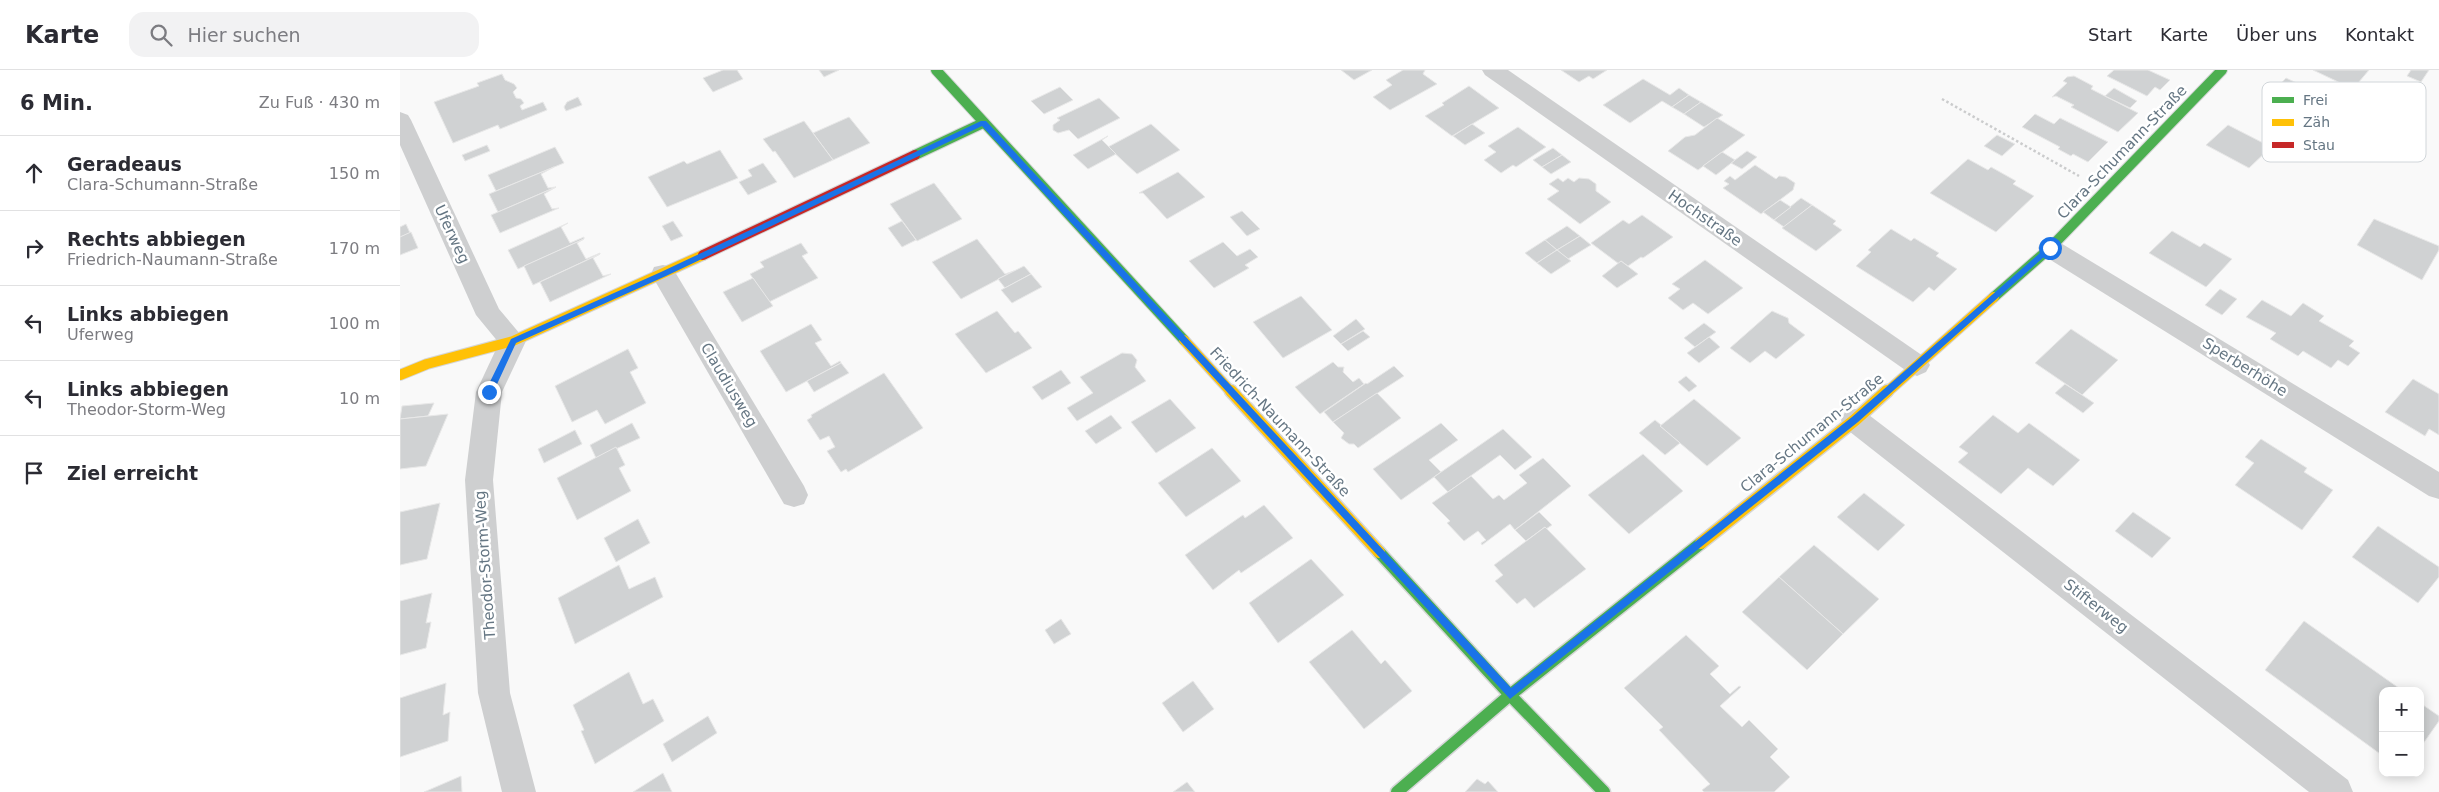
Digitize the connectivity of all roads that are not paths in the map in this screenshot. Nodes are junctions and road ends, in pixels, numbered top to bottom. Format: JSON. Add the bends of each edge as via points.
{"nodes":[{"id":1,"x":936,"y":70,"type":"edge"},
{"id":2,"x":1493,"y":70,"type":"edge"},
{"id":3,"x":2222,"y":70,"type":"edge"},
{"id":4,"x":400,"y":120,"type":"edge"},
{"id":5,"x":983,"y":123,"type":"junction"},
{"id":6,"x":2050,"y":248,"type":"junction"},
{"id":7,"x":664,"y":274,"type":"junction"},
{"id":8,"x":513,"y":341,"type":"junction"},
{"id":9,"x":1917,"y":365,"type":"junction"},
{"id":10,"x":400,"y":375,"type":"edge"},
{"id":11,"x":1855,"y":420,"type":"junction"},
{"id":12,"x":2439,"y":487,"type":"edge"},
{"id":13,"x":794,"y":495,"type":"dead end"},
{"id":14,"x":1510,"y":695,"type":"junction"},
{"id":15,"x":519,"y":792,"type":"edge"},
{"id":16,"x":1397,"y":792,"type":"edge"},
{"id":17,"x":1604,"y":792,"type":"edge"},
{"id":18,"x":2336,"y":792,"type":"edge"}],
"edges":[{"from":1,"to":5,"type":"street","name":"Friedrich-Naumann-Straße"},
{"from":2,"to":9,"type":"street","name":"Hochstraße"},
{"from":3,"to":6,"type":"street","name":"Clara-Schumann-Straße"},
{"from":4,"to":8,"type":"street","name":"Uferweg","via":[[489,315]]},
{"from":5,"to":7,"type":"street"},
{"from":5,"to":14,"type":"street","name":"Friedrich-Naumann-Straße"},
{"from":6,"to":9,"type":"street","name":"Clara-Schumann-Straße"},
{"from":6,"to":12,"type":"street","name":"Sperberhöhe"},
{"from":7,"to":8,"type":"street"},
{"from":7,"to":13,"type":"street","name":"Claudiusweg"},
{"from":8,"to":10,"type":"street","via":[[427,364]]},
{"from":8,"to":15,"type":"street","name":"Theodor-Storm-Weg","via":[[489,392],[479,480],[494,693]]},
{"from":9,"to":11,"type":"street","name":"Clara-Schumann-Straße"},
{"from":11,"to":14,"type":"street","name":"Clara-Schumann-Straße"},
{"from":11,"to":18,"type":"street","name":"Stifterweg"},
{"from":14,"to":16,"type":"street","name":"Clara-Schumann-Straße"},
{"from":14,"to":17,"type":"street","name":"Friedrich-Naumann-Straße"}]}
